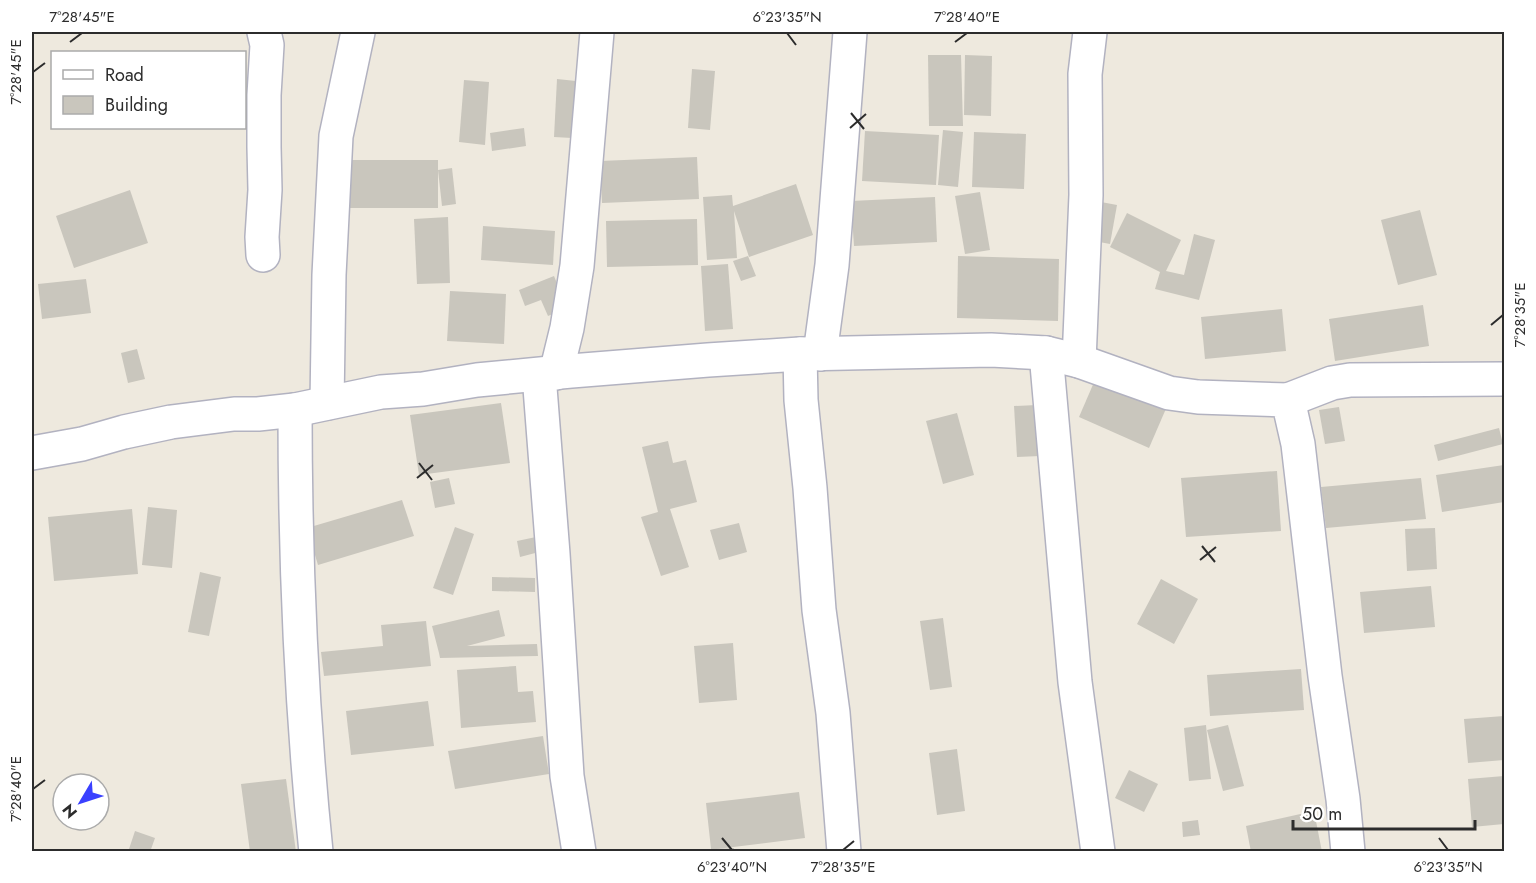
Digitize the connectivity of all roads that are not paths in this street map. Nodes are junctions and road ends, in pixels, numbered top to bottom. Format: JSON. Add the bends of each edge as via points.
{"nodes":[{"id":1,"x":264,"y":32,"type":"edge"},
{"id":2,"x":358,"y":32,"type":"edge"},
{"id":3,"x":597,"y":32,"type":"edge"},
{"id":4,"x":850,"y":32,"type":"edge"},
{"id":5,"x":1090,"y":32,"type":"edge"},
{"id":6,"x":263,"y":255,"type":"dead end"},
{"id":7,"x":1046,"y":353,"type":"junction"},
{"id":8,"x":810,"y":354,"type":"junction"},
{"id":9,"x":1079,"y":360,"type":"junction"},
{"id":10,"x":547,"y":374,"type":"junction"},
{"id":11,"x":1504,"y":378,"type":"edge"},
{"id":12,"x":1288,"y":400,"type":"junction"},
{"id":13,"x":327,"y":403,"type":"junction"},
{"id":14,"x":295,"y":410,"type":"junction"},
{"id":15,"x":32,"y":453,"type":"edge"},
{"id":16,"x":316,"y":852,"type":"edge"},
{"id":17,"x":579,"y":852,"type":"edge"},
{"id":18,"x":844,"y":852,"type":"edge"},
{"id":19,"x":1098,"y":852,"type":"edge"},
{"id":20,"x":1348,"y":852,"type":"edge"}],
"edges":[{"from":1,"to":6,"type":"street","via":[[267,45]]},
{"from":2,"to":13,"type":"street","via":[[336,136]]},
{"from":3,"to":10,"type":"street","via":[[577,266],[567,328]]},
{"from":4,"to":8,"type":"street","via":[[832,266]]},
{"from":5,"to":9,"type":"street","via":[[1085,74],[1086,195]]},
{"from":7,"to":8,"type":"street","via":[[981,350]]},
{"from":7,"to":9,"type":"street"},
{"from":7,"to":19,"type":"street","via":[[1075,682]]},
{"from":8,"to":10,"type":"street"},
{"from":8,"to":18,"type":"street","via":[[801,400]]},
{"from":9,"to":12,"type":"street","via":[[1169,393]]},
{"from":10,"to":13,"type":"street","via":[[381,392]]},
{"from":10,"to":17,"type":"street","via":[[567,776]]},
{"from":11,"to":12,"type":"street","via":[[1350,380]]},
{"from":12,"to":20,"type":"street","via":[[1298,444]]},
{"from":13,"to":14,"type":"street"},
{"from":14,"to":15,"type":"street","via":[[171,422]]},
{"from":14,"to":16,"type":"street","via":[[300,645]]}]}
